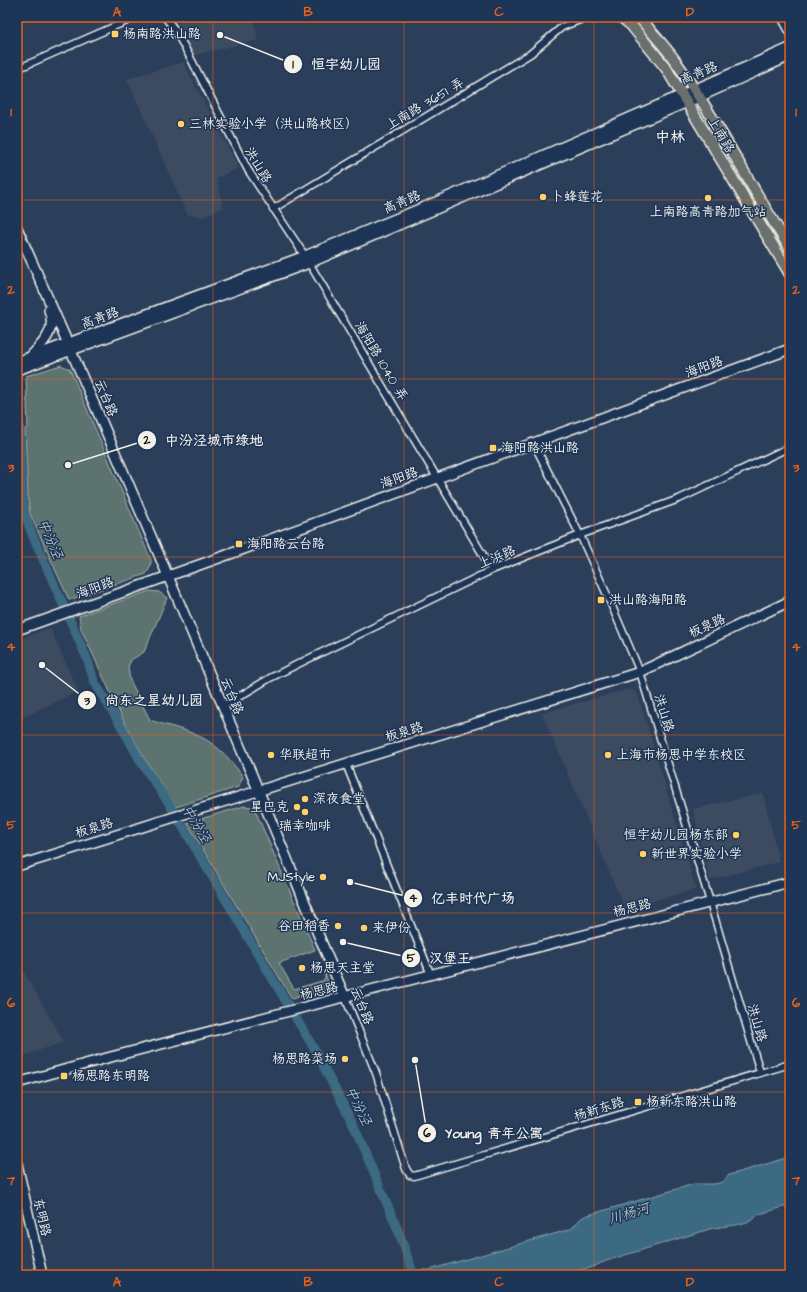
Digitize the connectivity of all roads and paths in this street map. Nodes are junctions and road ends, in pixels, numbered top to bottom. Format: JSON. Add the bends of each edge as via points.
{"nodes":[{"id":1,"x":136,"y":17,"type":"edge"},
{"id":2,"x":166,"y":17,"type":"edge"},
{"id":3,"x":587,"y":17,"type":"edge"},
{"id":4,"x":621,"y":17,"type":"edge"},
{"id":5,"x":639,"y":17,"type":"edge"},
{"id":6,"x":781,"y":17,"type":"edge"},
{"id":7,"x":790,"y":33,"type":"edge"},
{"id":8,"x":790,"y":48,"type":"edge"},
{"id":9,"x":790,"y":56,"type":"edge"},
{"id":10,"x":17,"y":69,"type":"edge"},
{"id":11,"x":696,"y":93,"type":"junction"},
{"id":12,"x":684,"y":98,"type":"junction"},
{"id":13,"x":273,"y":209,"type":"junction"},
{"id":14,"x":17,"y":228,"type":"edge"},
{"id":15,"x":790,"y":248,"type":"edge"},
{"id":16,"x":307,"y":260,"type":"junction"},
{"id":17,"x":790,"y":274,"type":"edge"},
{"id":18,"x":44,"y":290,"type":"junction"},
{"id":19,"x":70,"y":347,"type":"junction"},
{"id":20,"x":790,"y":349,"type":"edge"},
{"id":21,"x":22,"y":363,"type":"edge"},
{"id":22,"x":533,"y":442,"type":"junction"},
{"id":23,"x":790,"y":447,"type":"edge"},
{"id":24,"x":437,"y":478,"type":"junction"},
{"id":25,"x":580,"y":535,"type":"junction"},
{"id":26,"x":492,"y":570,"type":"junction"},
{"id":27,"x":168,"y":575,"type":"junction"},
{"id":28,"x":790,"y":602,"type":"edge"},
{"id":29,"x":17,"y":630,"type":"edge"},
{"id":30,"x":640,"y":672,"type":"junction"},
{"id":31,"x":222,"y":707,"type":"junction"},
{"id":32,"x":346,"y":764,"type":"junction"},
{"id":33,"x":259,"y":791,"type":"junction"},
{"id":34,"x":17,"y":866,"type":"edge"},
{"id":35,"x":790,"y":882,"type":"edge"},
{"id":36,"x":710,"y":902,"type":"junction"},
{"id":37,"x":431,"y":975,"type":"junction"},
{"id":38,"x":345,"y":998,"type":"junction"},
{"id":39,"x":790,"y":1064,"type":"edge"},
{"id":40,"x":760,"y":1072,"type":"junction"},
{"id":41,"x":17,"y":1083,"type":"edge"},
{"id":42,"x":17,"y":1164,"type":"edge"},
{"id":43,"x":414,"y":1176,"type":"joint"},
{"id":44,"x":42,"y":1275,"type":"edge"}],
"edges":[{"from":1,"to":10,"type":"street"},
{"from":2,"to":13,"type":"street","name":"洪山路","via":[[190,57],[242,160]]},
{"from":3,"to":13,"type":"street","name":"上南路 3651 弄","via":[[562,27],[530,54]]},
{"from":4,"to":12,"type":"main road","name":"上南路","via":[[631,25],[656,56]]},
{"from":5,"to":11,"type":"main road","name":"上南路","via":[[675,61]]},
{"from":6,"to":7,"type":"street"},
{"from":8,"to":11,"type":"street","name":"高青路"},
{"from":9,"to":11,"type":"street","name":"高青路"},
{"from":11,"to":12,"type":"street","name":"高青路"},
{"from":11,"to":15,"type":"main road","name":"上南路"},
{"from":12,"to":16,"type":"street","name":"高青路","via":[[427,206]]},
{"from":12,"to":17,"type":"main road","name":"上南路"},
{"from":13,"to":16,"type":"street","name":"洪山路"},
{"from":14,"to":18,"type":"street","name":"云台路"},
{"from":16,"to":19,"type":"street","name":"高青路"},
{"from":16,"to":24,"type":"street","name":"海阳路 1040 弄"},
{"from":18,"to":19,"type":"street","name":"云台路"},
{"from":18,"to":21,"type":"street","via":[[44,299],[52,324],[45,342]]},
{"from":19,"to":21,"type":"street","name":"高青路"},
{"from":19,"to":27,"type":"street","name":"云台路"},
{"from":20,"to":22,"type":"street","name":"海阳路"},
{"from":22,"to":24,"type":"street","name":"海阳路"},
{"from":22,"to":25,"type":"street","name":"洪山路"},
{"from":23,"to":25,"type":"street","name":"上浜路","via":[[679,499]]},
{"from":24,"to":26,"type":"street","name":"海阳路 1040 弄"},
{"from":24,"to":27,"type":"street","name":"海阳路"},
{"from":25,"to":26,"type":"street","name":"上浜路"},
{"from":25,"to":30,"type":"street","name":"洪山路"},
{"from":26,"to":31,"type":"street","name":"上浜路","via":[[270,678]]},
{"from":27,"to":29,"type":"street","name":"海阳路"},
{"from":27,"to":31,"type":"street","name":"云台路"},
{"from":28,"to":30,"type":"street","name":"板泉路"},
{"from":30,"to":32,"type":"street","name":"板泉路"},
{"from":30,"to":36,"type":"street","name":"洪山路"},
{"from":31,"to":33,"type":"street","name":"云台路"},
{"from":32,"to":33,"type":"street","name":"板泉路"},
{"from":32,"to":37,"type":"street"},
{"from":33,"to":34,"type":"street","name":"板泉路"},
{"from":33,"to":38,"type":"street","name":"云台路"},
{"from":35,"to":36,"type":"street","name":"杨思路"},
{"from":36,"to":37,"type":"street","name":"杨思路"},
{"from":36,"to":40,"type":"street","name":"洪山路"},
{"from":37,"to":38,"type":"street","name":"杨思路"},
{"from":38,"to":41,"type":"street","name":"杨思路"},
{"from":38,"to":43,"type":"street","name":"云台路","via":[[376,1073],[406,1169]]},
{"from":39,"to":40,"type":"street","name":"杨新东路"},
{"from":40,"to":43,"type":"street","name":"杨新东路"},
{"from":42,"to":44,"type":"street","name":"东明路"}]}
